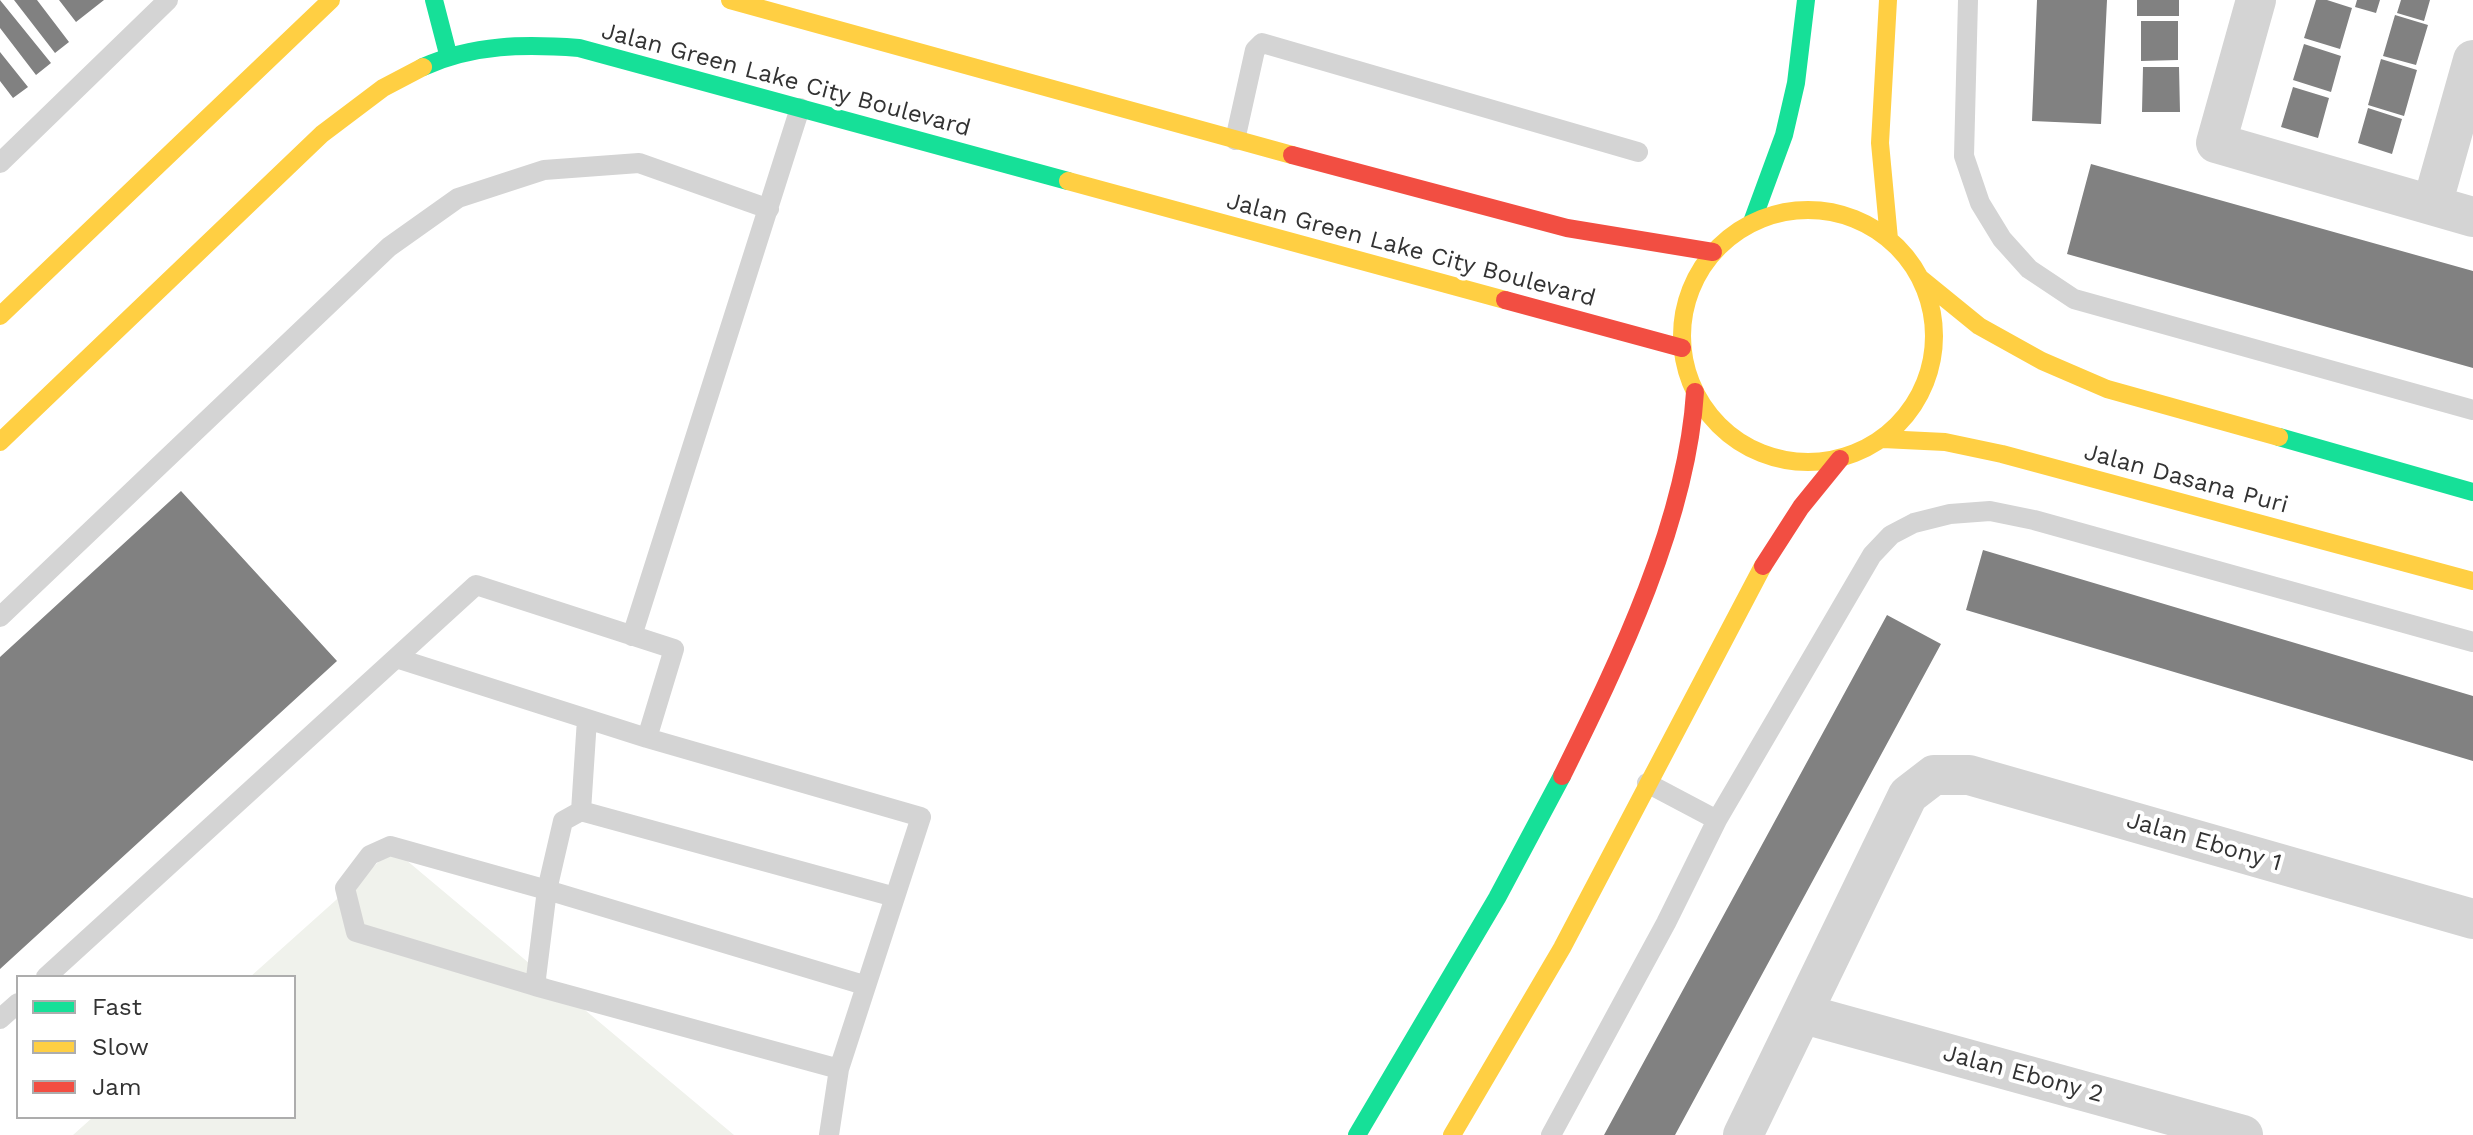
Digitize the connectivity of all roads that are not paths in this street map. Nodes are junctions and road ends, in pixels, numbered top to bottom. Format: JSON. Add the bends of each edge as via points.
{"nodes":[{"id":1,"x":168,"y":0,"type":"edge"},
{"id":2,"x":331,"y":0,"type":"edge"},
{"id":3,"x":434,"y":0,"type":"edge"},
{"id":4,"x":730,"y":0,"type":"edge"},
{"id":5,"x":1806,"y":0,"type":"edge"},
{"id":6,"x":1888,"y":0,"type":"edge"},
{"id":7,"x":1968,"y":0,"type":"edge"},
{"id":8,"x":2256,"y":0,"type":"edge"},
{"id":9,"x":448,"y":54,"type":"junction"},
{"id":10,"x":2473,"y":60,"type":"edge"},
{"id":11,"x":800,"y":108,"type":"junction"},
{"id":12,"x":1235,"y":140,"type":"junction"},
{"id":13,"x":1638,"y":152,"type":"dead end"},
{"id":14,"x":0,"y":163,"type":"edge"},
{"id":15,"x":2432,"y":205,"type":"junction"},
{"id":16,"x":769,"y":209,"type":"junction"},
{"id":17,"x":2473,"y":217,"type":"edge"},
{"id":18,"x":1752,"y":222,"type":"junction"},
{"id":19,"x":1889,"y":239,"type":"junction"},
{"id":20,"x":1713,"y":252,"type":"junction"},
{"id":21,"x":1920,"y":278,"type":"junction"},
{"id":22,"x":0,"y":316,"type":"edge"},
{"id":23,"x":1682,"y":348,"type":"junction"},
{"id":24,"x":1695,"y":392,"type":"junction"},
{"id":25,"x":2473,"y":410,"type":"edge"},
{"id":26,"x":1883,"y":439,"type":"junction"},
{"id":27,"x":0,"y":442,"type":"edge"},
{"id":28,"x":1840,"y":459,"type":"junction"},
{"id":29,"x":2473,"y":492,"type":"edge"},
{"id":30,"x":2473,"y":581,"type":"edge"},
{"id":31,"x":0,"y":617,"type":"edge"},
{"id":32,"x":632,"y":636,"type":"junction"},
{"id":33,"x":2473,"y":642,"type":"edge"},
{"id":34,"x":396,"y":658,"type":"junction"},
{"id":35,"x":587,"y":719,"type":"junction"},
{"id":36,"x":647,"y":738,"type":"junction"},
{"id":37,"x":1647,"y":783,"type":"junction"},
{"id":38,"x":581,"y":811,"type":"junction"},
{"id":39,"x":1717,"y":820,"type":"junction"},
{"id":40,"x":547,"y":890,"type":"junction"},
{"id":41,"x":895,"y":897,"type":"junction"},
{"id":42,"x":2473,"y":919,"type":"edge"},
{"id":43,"x":48,"y":975,"type":"edge"},
{"id":44,"x":864,"y":985,"type":"junction"},
{"id":45,"x":535,"y":986,"type":"junction"},
{"id":46,"x":16,"y":1005,"type":"edge"},
{"id":47,"x":1804,"y":1014,"type":"junction"},
{"id":48,"x":0,"y":1019,"type":"edge"},
{"id":49,"x":839,"y":1069,"type":"junction"},
{"id":50,"x":829,"y":1135,"type":"edge"},
{"id":51,"x":1357,"y":1135,"type":"edge"},
{"id":52,"x":1452,"y":1135,"type":"edge"},
{"id":53,"x":1551,"y":1135,"type":"edge"},
{"id":54,"x":1743,"y":1135,"type":"edge"},
{"id":55,"x":2243,"y":1135,"type":"edge"}],
"edges":[{"from":1,"to":14,"type":"lane"},
{"from":2,"to":22,"type":"street"},
{"from":3,"to":9,"type":"street"},
{"from":4,"to":12,"type":"street"},
{"from":5,"to":18,"type":"street","via":[[1784,135]]},
{"from":6,"to":19,"type":"street","via":[[1880,143]]},
{"from":7,"to":25,"type":"lane","via":[[1964,156],[1980,203],[2029,269],[2074,299]]},
{"from":8,"to":15,"type":"street","via":[[2216,143]]},
{"from":9,"to":11,"type":"street","name":"Jalan Green Lake City Boulevard","via":[[533,43],[579,48]]},
{"from":9,"to":27,"type":"street","name":"Jalan Green Lake City Boulevard","via":[[363,99],[322,134]]},
{"from":10,"to":15,"type":"street"},
{"from":11,"to":16,"type":"lane"},
{"from":11,"to":23,"type":"street","name":"Jalan Green Lake City Boulevard"},
{"from":12,"to":13,"type":"lane","via":[[1255,50],[1262,43]]},
{"from":12,"to":20,"type":"street","via":[[1567,228]]},
{"from":15,"to":17,"type":"street"},
{"from":16,"to":31,"type":"lane","via":[[639,163],[544,170],[458,198],[389,247]]},
{"from":16,"to":32,"type":"lane"},
{"from":18,"to":19,"type":"street","via":[[1798,209],[1847,215]]},
{"from":18,"to":20,"type":"street"},
{"from":19,"to":21,"type":"street"},
{"from":20,"to":23,"type":"street","via":[[1687,297]]},
{"from":21,"to":26,"type":"street","via":[[1933,321],[1932,365],[1914,407]]},
{"from":21,"to":29,"type":"street","via":[[1979,326],[2107,389]]},
{"from":23,"to":24,"type":"street"},
{"from":24,"to":28,"type":"street","via":[[1720,426],[1755,451],[1797,463]]},
{"from":24,"to":51,"type":"street","via":[[1694,431],[1672,523],[1608,683],[1504,891]]},
{"from":26,"to":28,"type":"street"},
{"from":26,"to":30,"type":"street","name":"Jalan Dasana Puri","via":[[1945,442],[2002,454]]},
{"from":28,"to":37,"type":"street","via":[[1763,565]]},
{"from":32,"to":34,"type":"lane","via":[[476,585]]},
{"from":32,"to":36,"type":"lane","via":[[674,649]]},
{"from":33,"to":39,"type":"lane","via":[[2034,520],[1990,511],[1950,514],[1891,535],[1872,555]]},
{"from":34,"to":35,"type":"lane"},
{"from":34,"to":43,"type":"lane"},
{"from":35,"to":36,"type":"lane"},
{"from":35,"to":38,"type":"lane"},
{"from":36,"to":41,"type":"lane","via":[[921,817]]},
{"from":37,"to":39,"type":"lane"},
{"from":37,"to":52,"type":"street","via":[[1562,948]]},
{"from":38,"to":40,"type":"lane","via":[[563,821]]},
{"from":38,"to":41,"type":"lane"},
{"from":39,"to":53,"type":"lane"},
{"from":40,"to":44,"type":"lane"},
{"from":40,"to":45,"type":"lane"},
{"from":40,"to":45,"type":"lane","via":[[390,846],[370,855],[345,888],[356,932]]},
{"from":41,"to":44,"type":"lane"},
{"from":42,"to":47,"type":"street","name":"Jalan Ebony 1","via":[[1969,775],[1934,775],[1908,795]]},
{"from":44,"to":49,"type":"lane"},
{"from":45,"to":49,"type":"lane"},
{"from":46,"to":48,"type":"lane"},
{"from":47,"to":54,"type":"street"},
{"from":47,"to":55,"type":"street","name":"Jalan Ebony 2"},
{"from":49,"to":50,"type":"lane"}]}
